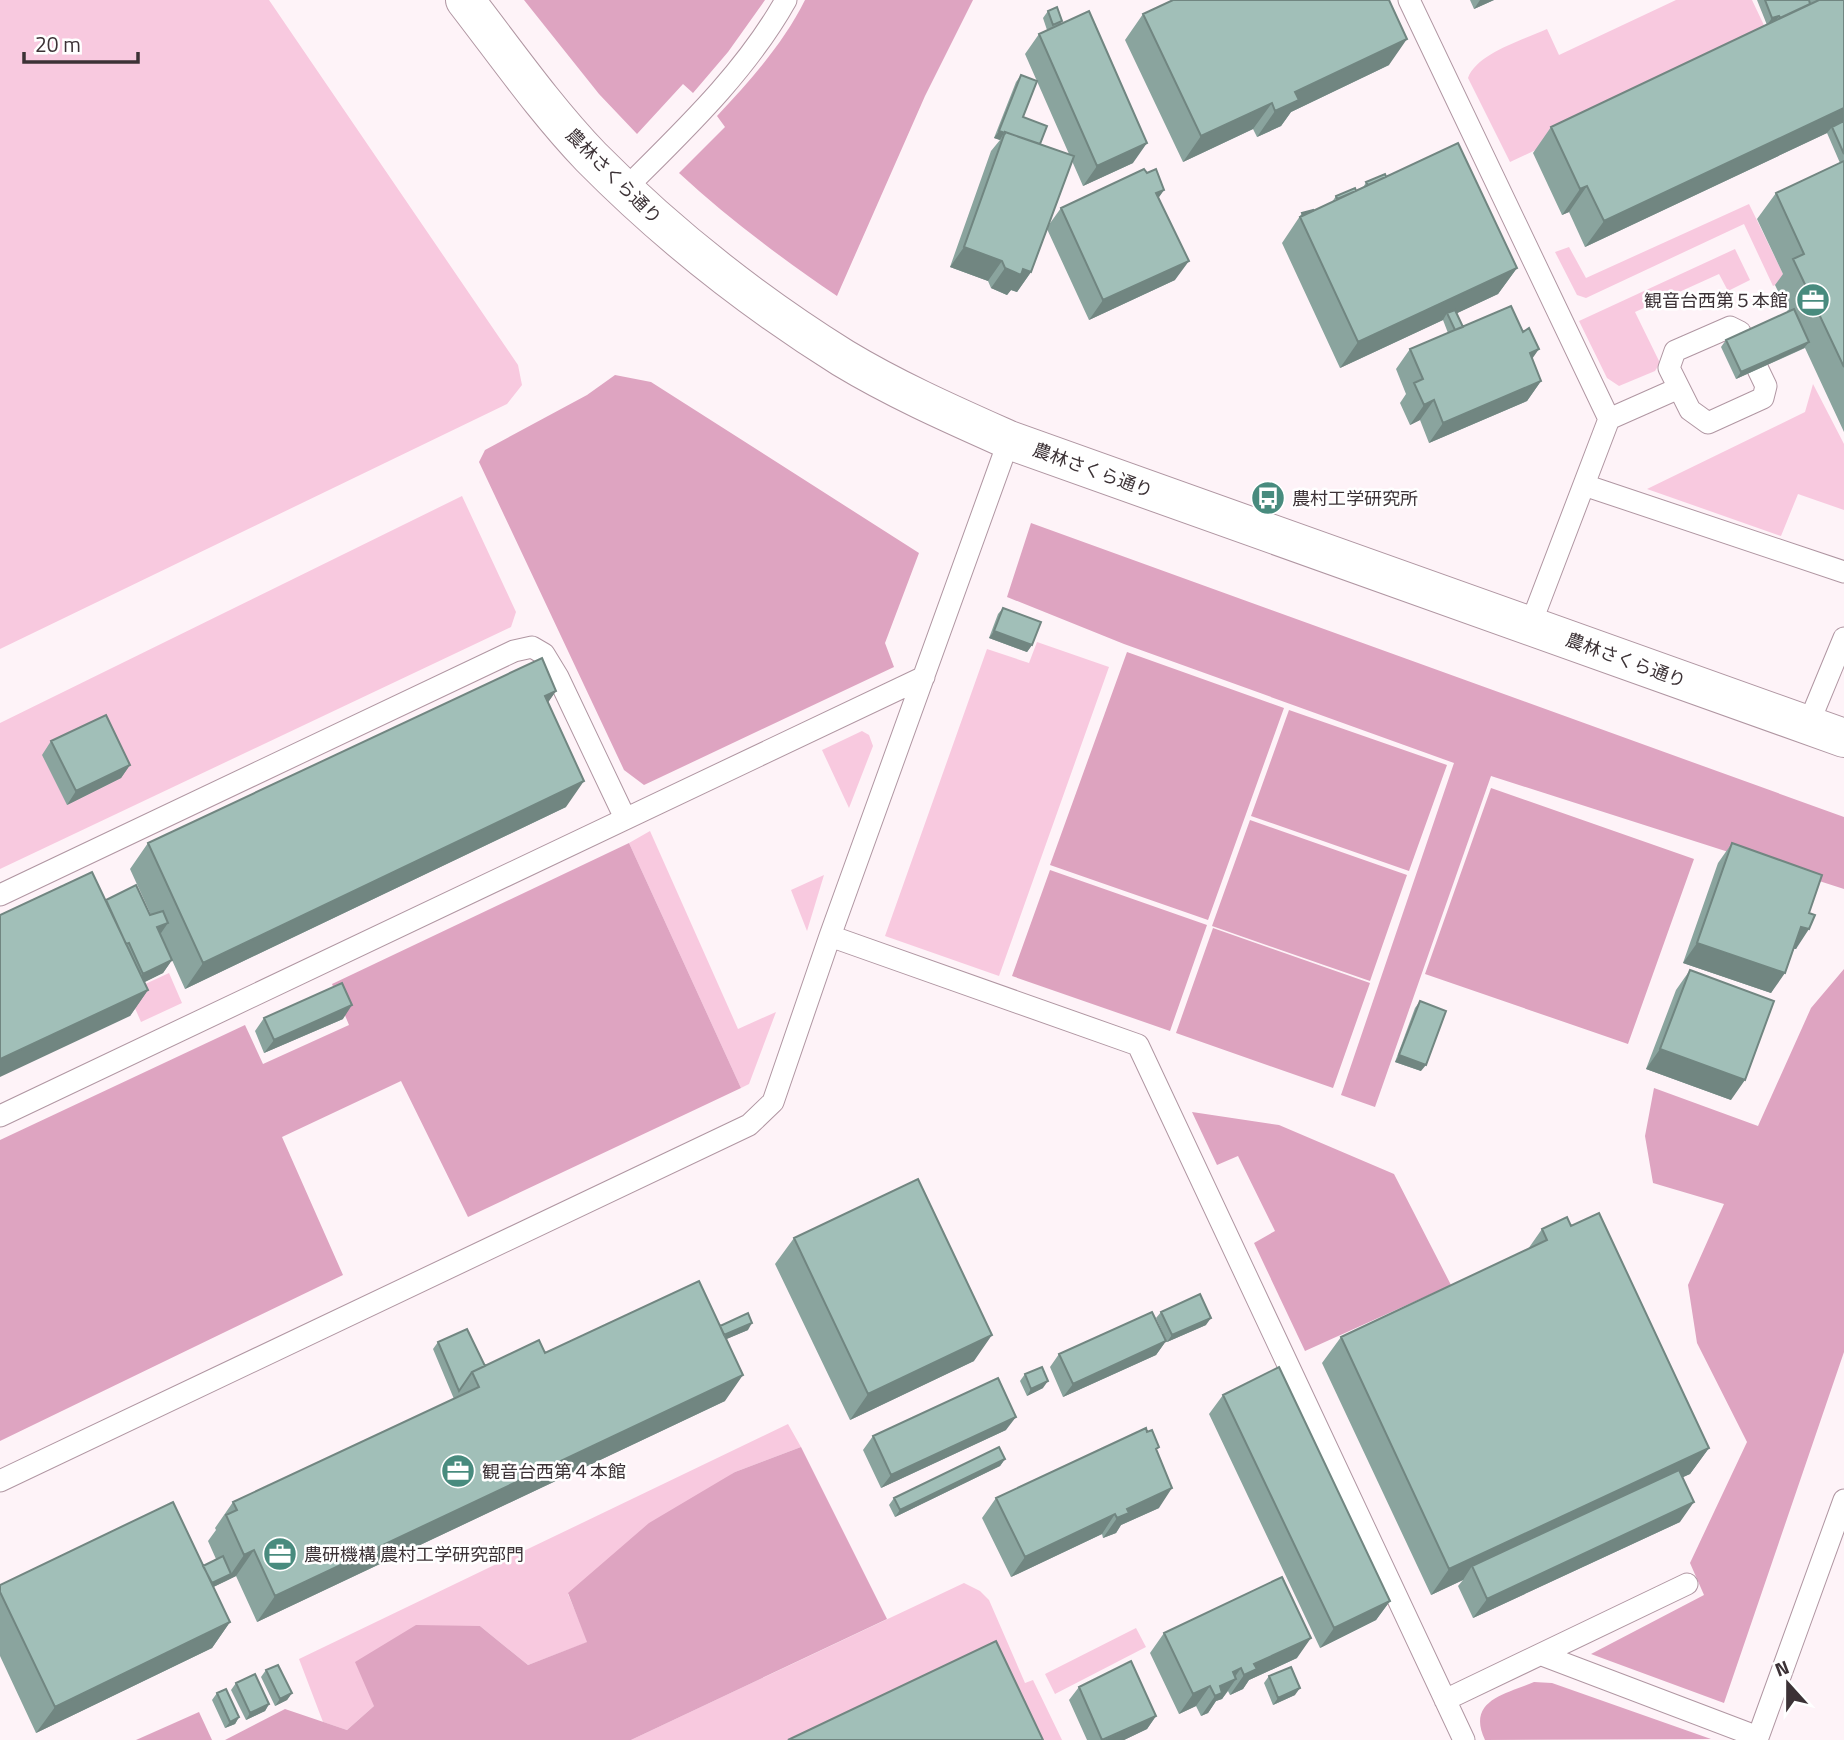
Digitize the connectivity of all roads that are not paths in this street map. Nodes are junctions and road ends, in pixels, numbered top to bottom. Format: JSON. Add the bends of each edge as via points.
{"nodes":[{"id":1,"x":466,"y":0,"type":"edge"},
{"id":2,"x":786,"y":0,"type":"edge"},
{"id":3,"x":1409,"y":0,"type":"edge"},
{"id":4,"x":625,"y":189,"type":"junction"},
{"id":5,"x":1679,"y":388,"type":"junction"},
{"id":6,"x":1609,"y":419,"type":"junction"},
{"id":7,"x":1009,"y":440,"type":"junction"},
{"id":8,"x":1584,"y":485,"type":"junction"},
{"id":9,"x":1844,"y":572,"type":"edge"},
{"id":10,"x":1530,"y":626,"type":"junction"},
{"id":11,"x":1844,"y":638,"type":"edge"},
{"id":12,"x":924,"y":677,"type":"junction"},
{"id":13,"x":1808,"y":725,"type":"junction"},
{"id":14,"x":1844,"y":738,"type":"edge"},
{"id":15,"x":625,"y":818,"type":"junction"},
{"id":16,"x":0,"y":895,"type":"edge"},
{"id":17,"x":830,"y":936,"type":"junction"},
{"id":18,"x":0,"y":1116,"type":"edge"},
{"id":19,"x":0,"y":1481,"type":"edge"},
{"id":20,"x":1844,"y":1500,"type":"edge"},
{"id":21,"x":1687,"y":1584,"type":"dead end"},
{"id":22,"x":1542,"y":1656,"type":"junction"},
{"id":23,"x":1445,"y":1700,"type":"junction"},
{"id":24,"x":1758,"y":1739,"type":"edge"},
{"id":25,"x":1464,"y":1740,"type":"edge"}],
"edges":[{"from":1,"to":4,"type":"street","name":"農林さくら通り","via":[[529,84],[590,156]]},
{"from":2,"to":4,"type":"lane","via":[[772,25],[708,106]]},
{"from":3,"to":6,"type":"lane"},
{"from":4,"to":7,"type":"street","name":"農林さくら通り","via":[[674,235],[753,297],[845,359]]},
{"from":5,"to":5,"type":"lane","via":[[1670,368],[1675,351],[1730,327],[1740,332],[1766,386],[1763,398],[1708,423],[1690,410]]},
{"from":5,"to":6,"type":"lane"},
{"from":6,"to":8,"type":"lane"},
{"from":7,"to":10,"type":"street","name":"農林さくら通り"},
{"from":7,"to":12,"type":"lane"},
{"from":8,"to":9,"type":"lane"},
{"from":8,"to":10,"type":"lane"},
{"from":10,"to":13,"type":"street","name":"農林さくら通り"},
{"from":11,"to":13,"type":"lane"},
{"from":12,"to":15,"type":"lane"},
{"from":12,"to":17,"type":"lane"},
{"from":13,"to":14,"type":"street","name":"農林さくら通り"},
{"from":15,"to":16,"type":"lane","via":[[558,677],[544,653],[531,647],[514,651]]},
{"from":15,"to":18,"type":"lane"},
{"from":17,"to":19,"type":"lane","via":[[773,1102],[749,1125]]},
{"from":17,"to":23,"type":"lane","via":[[1138,1045]]},
{"from":20,"to":24,"type":"lane"},
{"from":21,"to":22,"type":"lane"},
{"from":22,"to":23,"type":"lane"},
{"from":22,"to":24,"type":"lane"},
{"from":23,"to":25,"type":"lane"}]}
